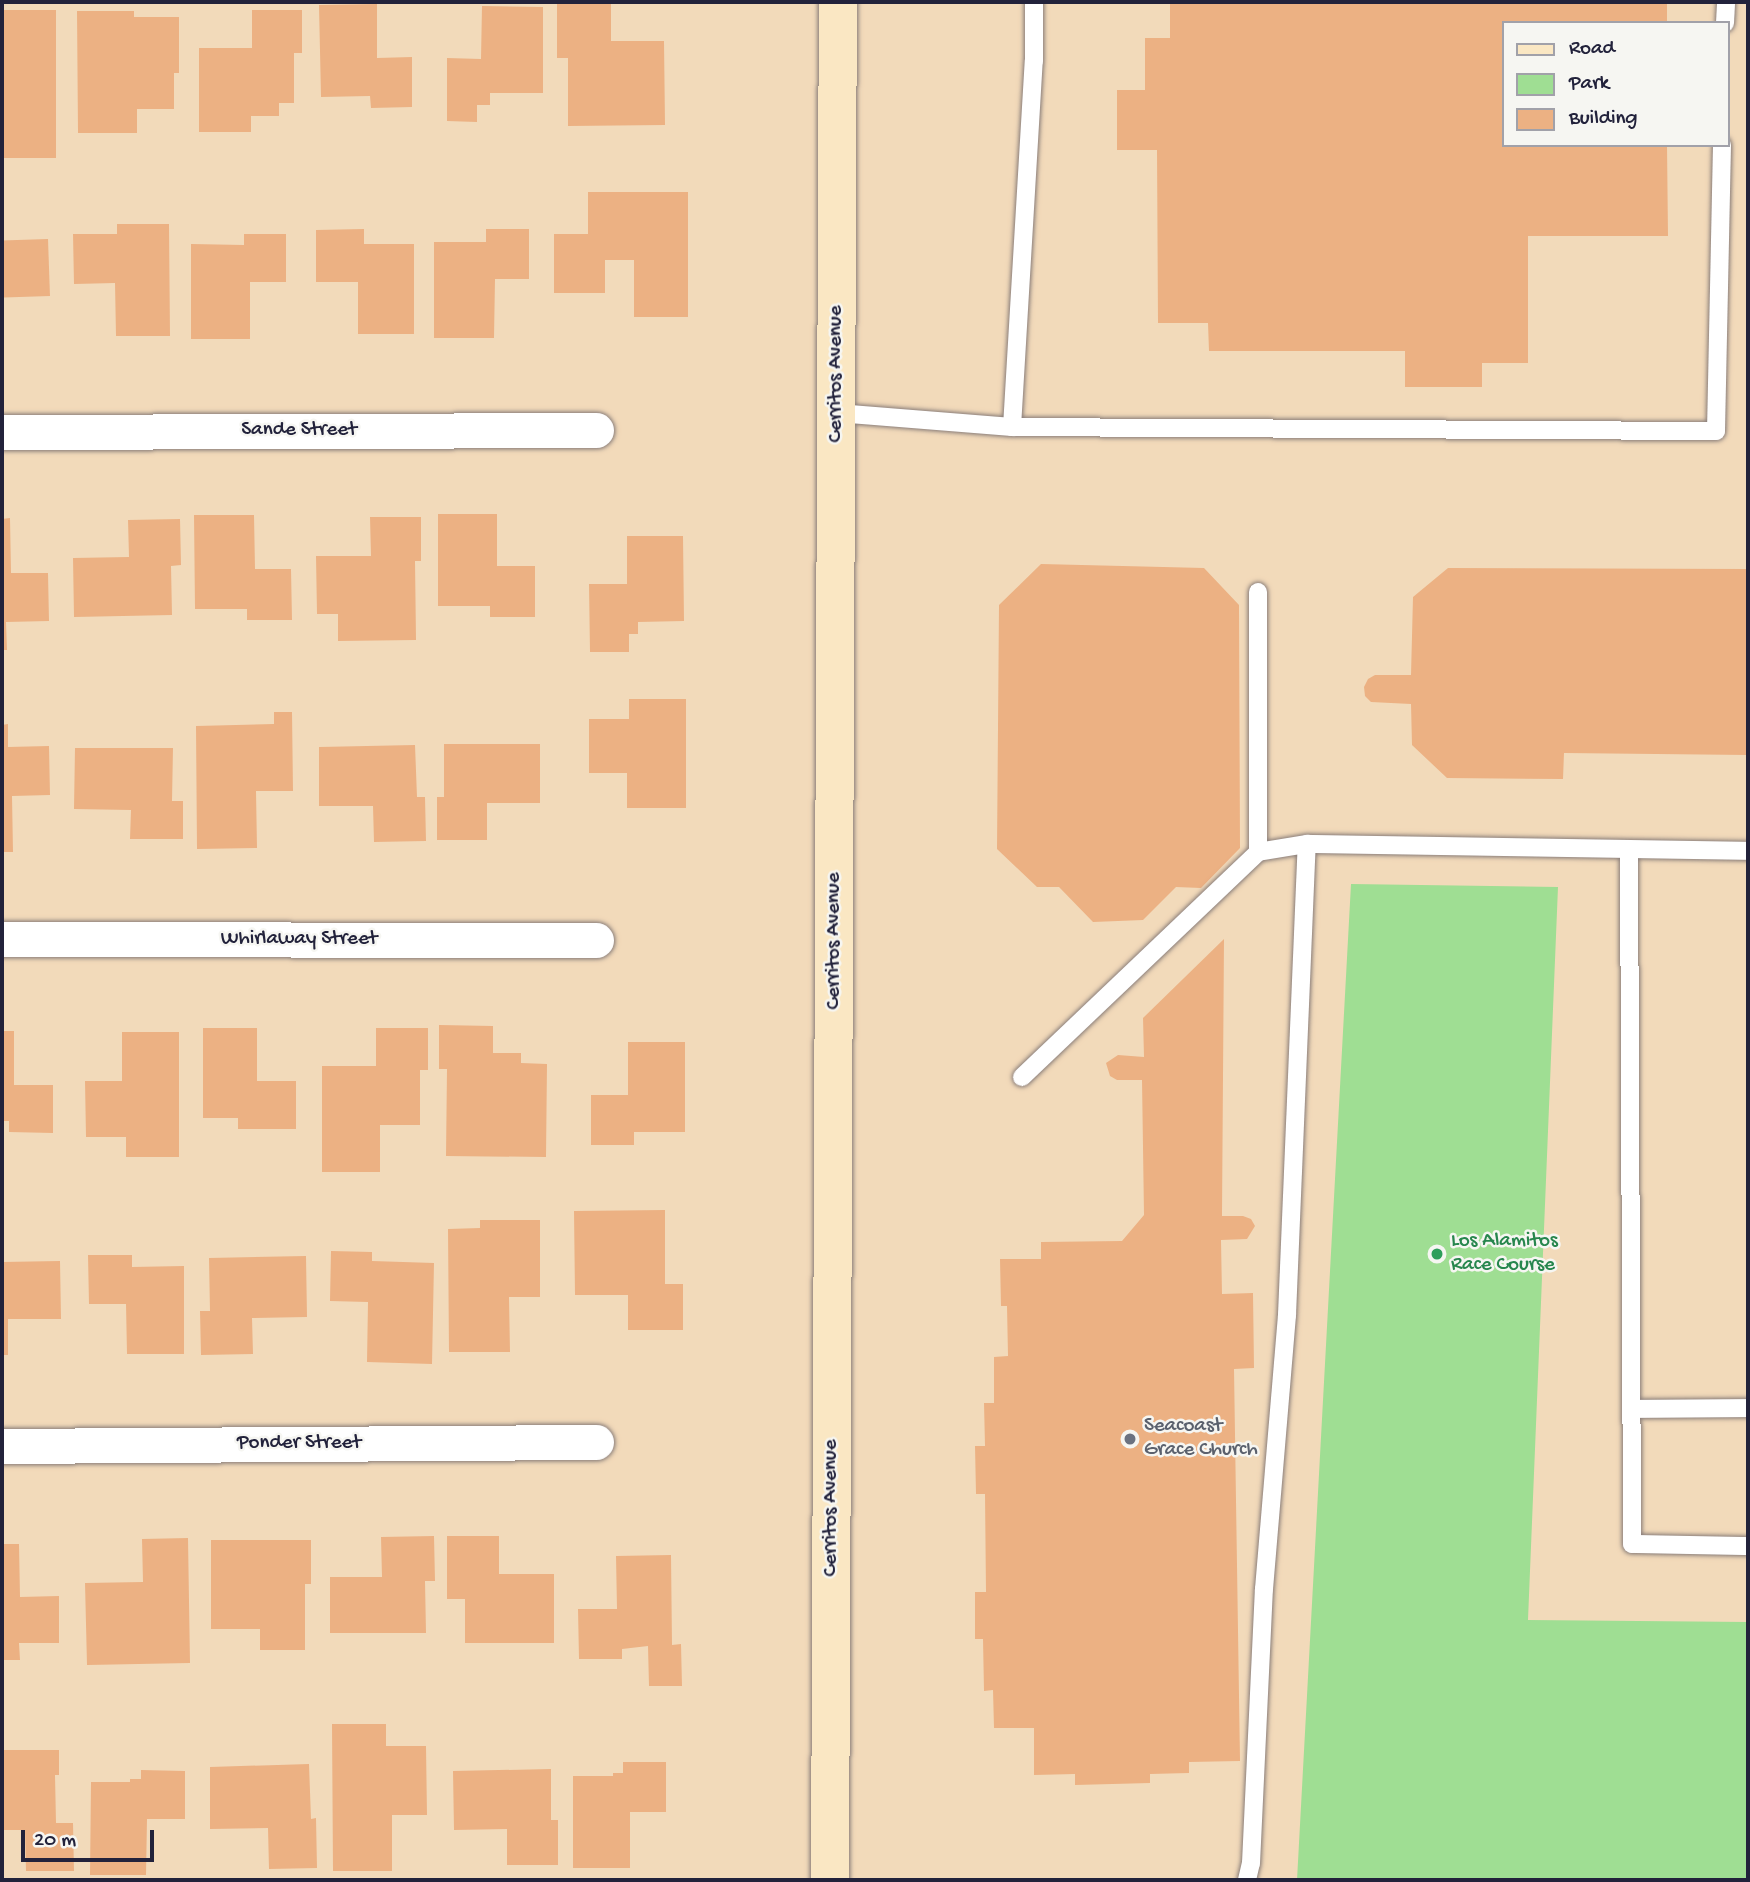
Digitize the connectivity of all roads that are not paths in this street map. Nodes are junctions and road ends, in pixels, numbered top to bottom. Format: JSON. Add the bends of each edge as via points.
{"nodes":[{"id":1,"x":838,"y":2,"type":"edge"},
{"id":2,"x":1034,"y":2,"type":"edge"},
{"id":3,"x":1726,"y":2,"type":"edge"},
{"id":4,"x":1725,"y":21,"type":"edge"},
{"id":5,"x":1722,"y":147,"type":"edge"},
{"id":6,"x":837,"y":413,"type":"junction"},
{"id":7,"x":1012,"y":427,"type":"junction"},
{"id":8,"x":596,"y":430,"type":"dead end"},
{"id":9,"x":2,"y":432,"type":"edge"},
{"id":10,"x":1258,"y":592,"type":"dead end"},
{"id":11,"x":1307,"y":844,"type":"junction"},
{"id":12,"x":1629,"y":849,"type":"junction"},
{"id":13,"x":1748,"y":851,"type":"edge"},
{"id":14,"x":1258,"y":852,"type":"junction"},
{"id":15,"x":2,"y":939,"type":"edge"},
{"id":16,"x":596,"y":940,"type":"dead end"},
{"id":17,"x":1022,"y":1077,"type":"dead end"},
{"id":18,"x":1748,"y":1408,"type":"edge"},
{"id":19,"x":1632,"y":1409,"type":"junction"},
{"id":20,"x":596,"y":1442,"type":"dead end"},
{"id":21,"x":2,"y":1446,"type":"edge"},
{"id":22,"x":1748,"y":1546,"type":"edge"},
{"id":23,"x":830,"y":1880,"type":"edge"},
{"id":24,"x":1247,"y":1880,"type":"edge"}],
"edges":[{"from":1,"to":6,"type":"main road","name":"Cerritos Avenue"},
{"from":2,"to":7,"type":"lane"},
{"from":3,"to":4,"type":"lane"},
{"from":5,"to":7,"type":"lane","via":[[1716,431]]},
{"from":6,"to":7,"type":"lane"},
{"from":6,"to":23,"type":"main road","name":"Cerritos Avenue"},
{"from":8,"to":9,"type":"street","name":"Sande Street"},
{"from":10,"to":14,"type":"lane"},
{"from":11,"to":12,"type":"lane"},
{"from":11,"to":14,"type":"lane"},
{"from":11,"to":24,"type":"lane","via":[[1287,1315],[1264,1588]]},
{"from":12,"to":13,"type":"lane"},
{"from":12,"to":19,"type":"lane"},
{"from":14,"to":17,"type":"lane"},
{"from":15,"to":16,"type":"street","name":"Whirlaway Street"},
{"from":18,"to":19,"type":"lane"},
{"from":19,"to":22,"type":"lane","via":[[1632,1544]]},
{"from":20,"to":21,"type":"street","name":"Ponder Street"}]}
